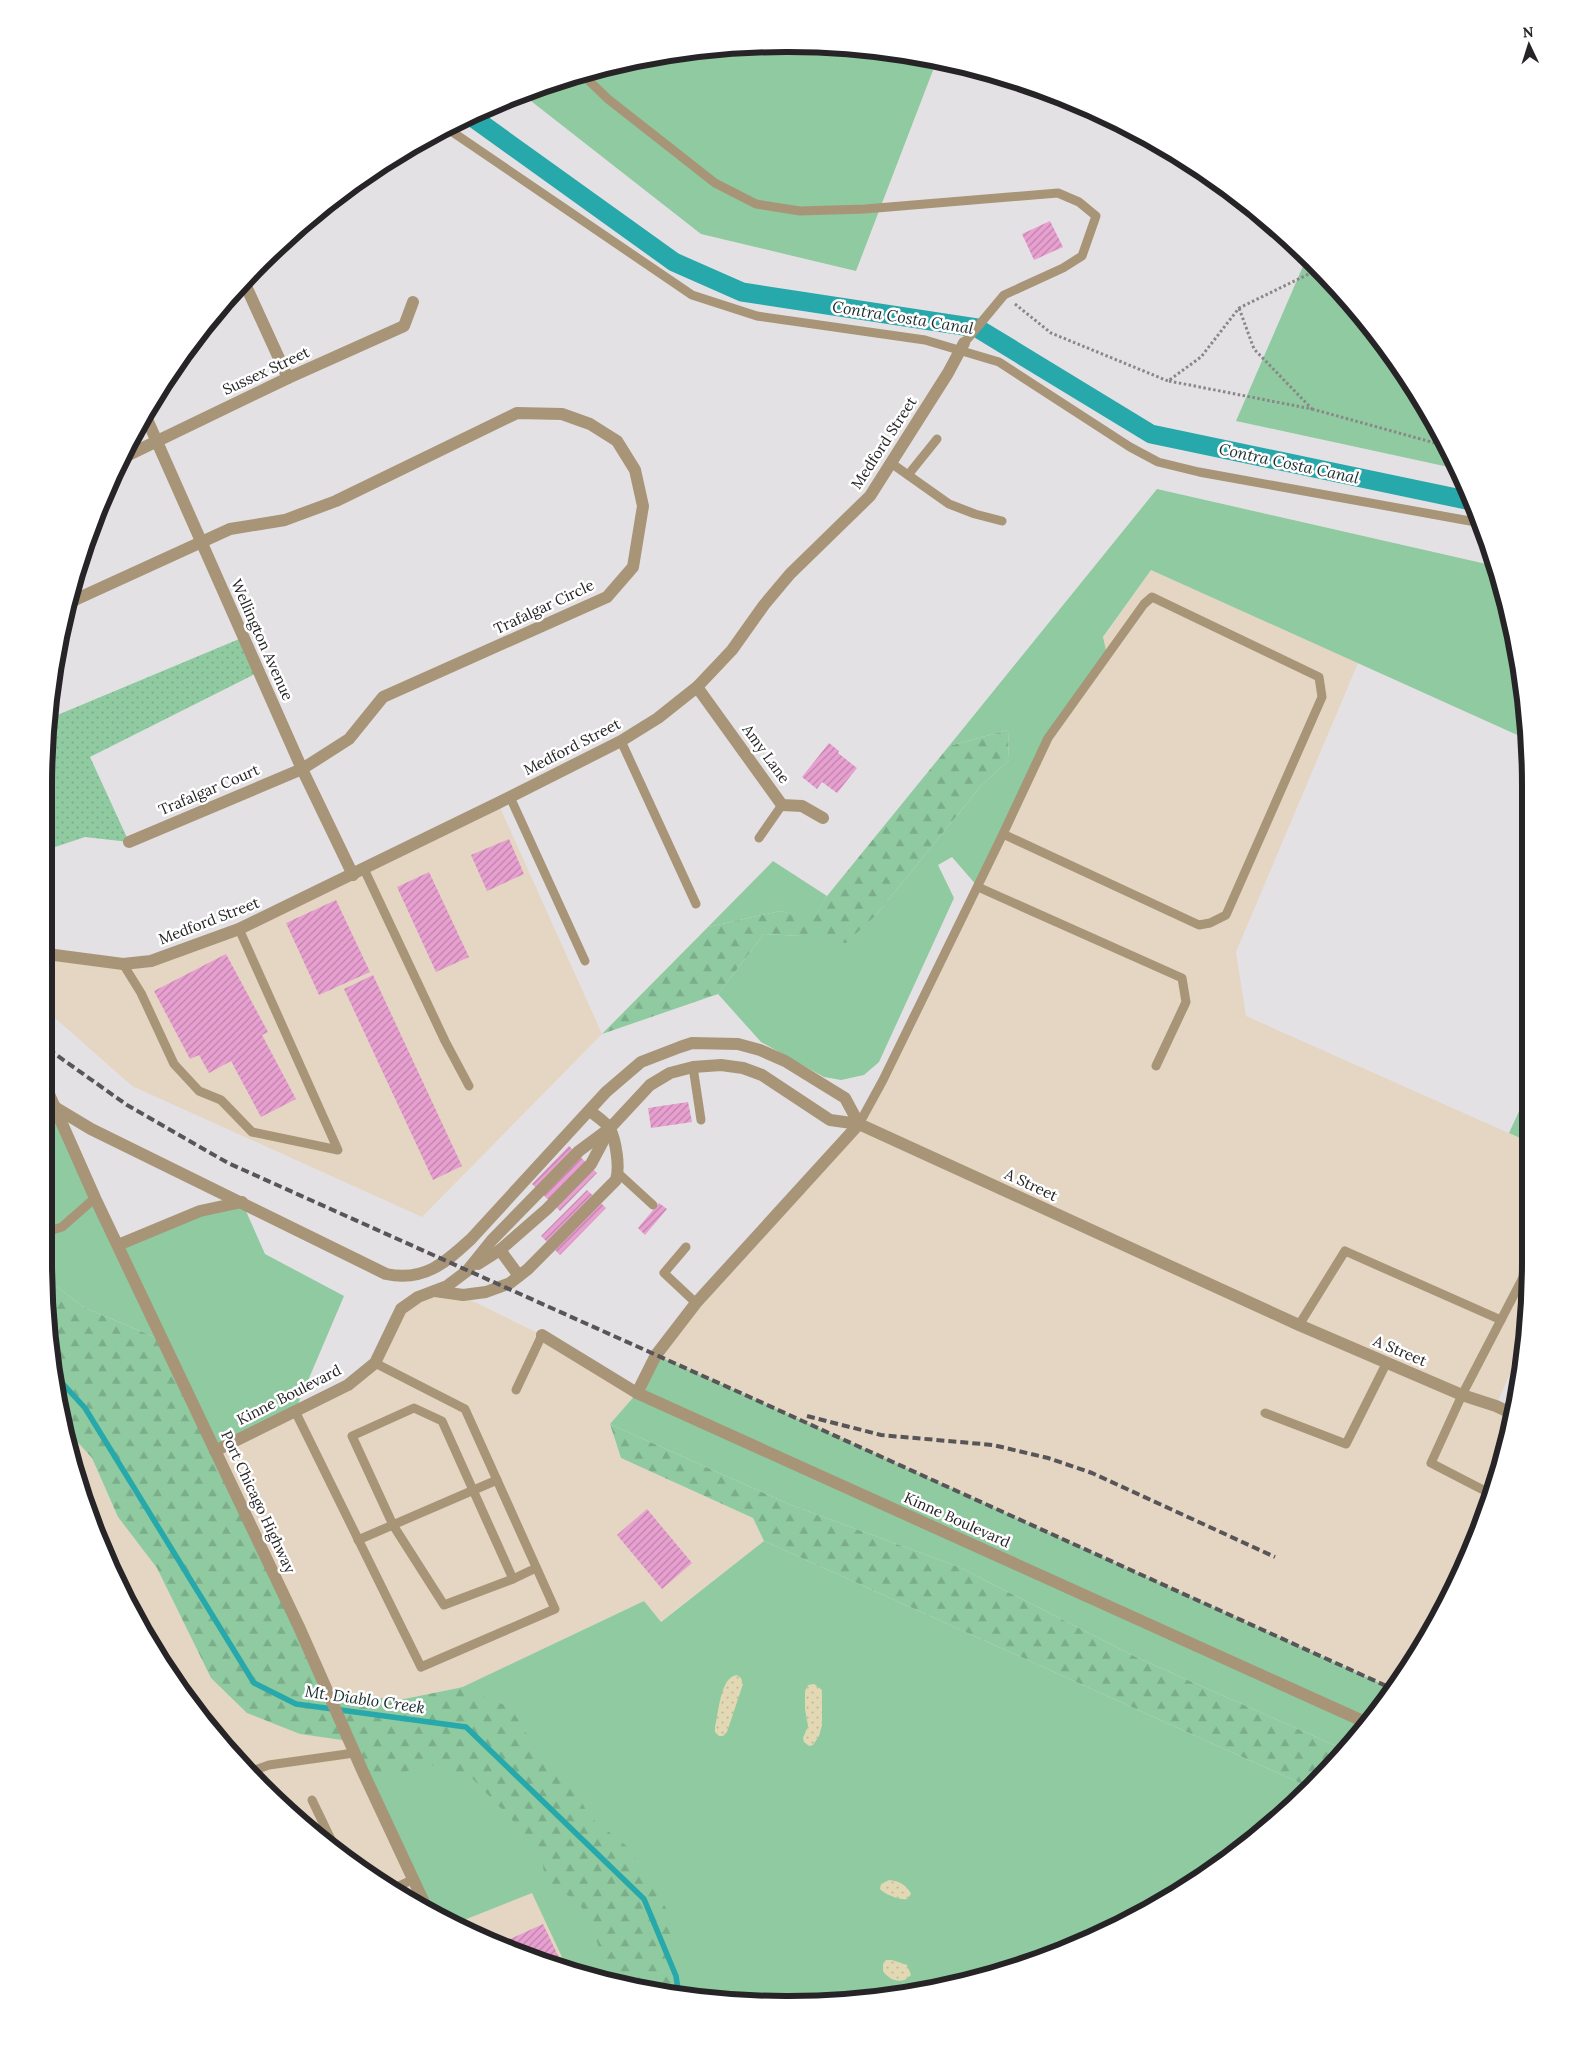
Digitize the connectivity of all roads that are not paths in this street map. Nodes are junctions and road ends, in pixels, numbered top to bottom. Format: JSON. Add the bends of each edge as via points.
{"nodes":[{"id":1,"x":589,"y":80,"type":"edge"},
{"id":2,"x":453,"y":133,"type":"edge"},
{"id":3,"x":248,"y":290,"type":"edge"},
{"id":4,"x":413,"y":302,"type":"dead end"},
{"id":5,"x":962,"y":347,"type":"junction"},
{"id":6,"x":288,"y":378,"type":"junction"},
{"id":7,"x":149,"y":423,"type":"edge"},
{"id":8,"x":937,"y":439,"type":"dead end"},
{"id":9,"x":158,"y":442,"type":"junction"},
{"id":10,"x":133,"y":453,"type":"edge"},
{"id":11,"x":891,"y":463,"type":"junction"},
{"id":12,"x":908,"y":474,"type":"junction"},
{"id":13,"x":1002,"y":521,"type":"dead end"},
{"id":14,"x":1472,"y":522,"type":"edge"},
{"id":15,"x":200,"y":543,"type":"junction"},
{"id":16,"x":78,"y":599,"type":"edge"},
{"id":17,"x":697,"y":687,"type":"junction"},
{"id":18,"x":621,"y":741,"type":"junction"},
{"id":19,"x":302,"y":769,"type":"junction"},
{"id":20,"x":510,"y":797,"type":"junction"},
{"id":21,"x":782,"y":805,"type":"junction"},
{"id":22,"x":823,"y":818,"type":"dead end"},
{"id":23,"x":1003,"y":834,"type":"junction"},
{"id":24,"x":758,"y":838,"type":"dead end"},
{"id":25,"x":129,"y":842,"type":"dead end"},
{"id":26,"x":359,"y":872,"type":"junction"},
{"id":27,"x":978,"y":887,"type":"junction"},
{"id":28,"x":696,"y":904,"type":"dead end"},
{"id":29,"x":239,"y":929,"type":"junction"},
{"id":30,"x":52,"y":955,"type":"edge"},
{"id":31,"x":584,"y":961,"type":"dead end"},
{"id":32,"x":123,"y":964,"type":"junction"},
{"id":33,"x":1156,"y":1066,"type":"dead end"},
{"id":34,"x":693,"y":1067,"type":"junction"},
{"id":35,"x":469,"y":1086,"type":"dead end"},
{"id":36,"x":52,"y":1104,"type":"edge"},
{"id":37,"x":590,"y":1111,"type":"junction"},
{"id":38,"x":701,"y":1120,"type":"dead end"},
{"id":39,"x":859,"y":1124,"type":"junction"},
{"id":40,"x":610,"y":1128,"type":"junction"},
{"id":41,"x":618,"y":1173,"type":"junction"},
{"id":42,"x":95,"y":1198,"type":"junction"},
{"id":43,"x":242,"y":1202,"type":"junction"},
{"id":44,"x":653,"y":1205,"type":"dead end"},
{"id":45,"x":52,"y":1229,"type":"edge"},
{"id":46,"x":470,"y":1238,"type":"junction"},
{"id":47,"x":118,"y":1245,"type":"junction"},
{"id":48,"x":686,"y":1247,"type":"dead end"},
{"id":49,"x":500,"y":1250,"type":"junction"},
{"id":50,"x":484,"y":1251,"type":"junction"},
{"id":51,"x":467,"y":1271,"type":"junction"},
{"id":52,"x":519,"y":1276,"type":"junction"},
{"id":53,"x":1521,"y":1281,"type":"edge"},
{"id":54,"x":435,"y":1291,"type":"junction"},
{"id":55,"x":696,"y":1304,"type":"junction"},
{"id":56,"x":1501,"y":1320,"type":"junction"},
{"id":57,"x":1299,"y":1325,"type":"junction"},
{"id":58,"x":542,"y":1335,"type":"joint"},
{"id":59,"x":375,"y":1363,"type":"junction"},
{"id":60,"x":1386,"y":1364,"type":"junction"},
{"id":61,"x":516,"y":1390,"type":"dead end"},
{"id":62,"x":637,"y":1394,"type":"junction"},
{"id":63,"x":1462,"y":1395,"type":"junction"},
{"id":64,"x":1505,"y":1410,"type":"edge"},
{"id":65,"x":295,"y":1412,"type":"junction"},
{"id":66,"x":1265,"y":1413,"type":"dead end"},
{"id":67,"x":215,"y":1451,"type":"junction"},
{"id":68,"x":497,"y":1480,"type":"junction"},
{"id":69,"x":474,"y":1490,"type":"junction"},
{"id":70,"x":1485,"y":1491,"type":"edge"},
{"id":71,"x":393,"y":1525,"type":"junction"},
{"id":72,"x":358,"y":1540,"type":"junction"},
{"id":73,"x":536,"y":1568,"type":"junction"},
{"id":74,"x":513,"y":1579,"type":"junction"},
{"id":75,"x":1360,"y":1719,"type":"edge"},
{"id":76,"x":354,"y":1753,"type":"junction"},
{"id":77,"x":258,"y":1769,"type":"edge"},
{"id":78,"x":312,"y":1800,"type":"dead end"},
{"id":79,"x":329,"y":1834,"type":"edge"},
{"id":80,"x":414,"y":1880,"type":"junction"},
{"id":81,"x":401,"y":1885,"type":"edge"},
{"id":82,"x":422,"y":1898,"type":"edge"}],
"edges":[{"from":1,"to":5,"type":"lane","via":[[715,183],[756,204],[800,211],[865,209],[1058,193],[1079,202],[1096,216],[1082,256],[1004,295]]},
{"from":2,"to":5,"type":"lane","via":[[692,295],[757,316]]},
{"from":3,"to":6,"type":"street"},
{"from":4,"to":6,"type":"street","name":"Sussex Street","via":[[404,326]]},
{"from":5,"to":11,"type":"street","name":"Medford Street"},
{"from":5,"to":14,"type":"lane","via":[[999,362],[1158,462]]},
{"from":6,"to":9,"type":"street","name":"Sussex Street"},
{"from":7,"to":9,"type":"street","name":"Wellington Avenue"},
{"from":8,"to":12,"type":"lane"},
{"from":9,"to":10,"type":"street","name":"Sussex Street"},
{"from":9,"to":15,"type":"street","name":"Wellington Avenue"},
{"from":11,"to":12,"type":"lane"},
{"from":11,"to":17,"type":"street","name":"Medford Street","via":[[870,496],[790,574],[732,650]]},
{"from":12,"to":13,"type":"lane","via":[[949,504]]},
{"from":15,"to":16,"type":"street","name":"Trafalgar Circle"},
{"from":15,"to":19,"type":"street","name":"Wellington Avenue"},
{"from":15,"to":19,"type":"street","name":"Trafalgar Circle","via":[[230,529],[285,520],[336,501],[517,413],[562,414],[590,424],[617,441],[635,470],[643,506],[633,567],[607,596],[383,697],[349,739]]},
{"from":17,"to":18,"type":"street","name":"Medford Street","via":[[658,718]]},
{"from":17,"to":21,"type":"street","name":"Amy Lane"},
{"from":18,"to":20,"type":"street","name":"Medford Street"},
{"from":18,"to":28,"type":"lane"},
{"from":19,"to":25,"type":"street","name":"Trafalgar Court"},
{"from":19,"to":26,"type":"street","name":"Wellington Avenue"},
{"from":20,"to":26,"type":"street","name":"Medford Street"},
{"from":20,"to":31,"type":"lane"},
{"from":21,"to":22,"type":"street","name":"Amy Lane","via":[[802,806]]},
{"from":21,"to":24,"type":"lane"},
{"from":23,"to":23,"type":"lane","via":[[1048,738],[1152,596],[1319,677],[1322,697],[1226,915],[1210,923],[1199,925]]},
{"from":23,"to":27,"type":"lane"},
{"from":26,"to":29,"type":"street","name":"Medford Street"},
{"from":26,"to":35,"type":"lane"},
{"from":27,"to":33,"type":"lane","via":[[1182,978],[1186,1002]]},
{"from":27,"to":39,"type":"lane"},
{"from":29,"to":32,"type":"street","name":"Medford Street","via":[[151,961]]},
{"from":29,"to":32,"type":"lane","via":[[338,1150],[252,1132],[221,1100],[199,1091],[174,1064],[141,993]]},
{"from":30,"to":32,"type":"street","name":"Medford Street"},
{"from":34,"to":38,"type":"lane"},
{"from":34,"to":39,"type":"street","name":"A Street","via":[[721,1064],[743,1068],[762,1075],[830,1120]]},
{"from":34,"to":40,"type":"street","name":"A Street","via":[[670,1072],[650,1085]]},
{"from":36,"to":42,"type":"street","name":"Port Chicago Highway"},
{"from":36,"to":43,"type":"street","via":[[90,1129]]},
{"from":37,"to":39,"type":"street","via":[[606,1092],[641,1062],[692,1044],[738,1044],[785,1062],[845,1098]]},
{"from":37,"to":40,"type":"street"},
{"from":37,"to":46,"type":"street"},
{"from":39,"to":55,"type":"street"},
{"from":39,"to":57,"type":"street","name":"A Street"},
{"from":40,"to":41,"type":"street"},
{"from":40,"to":49,"type":"street","via":[[591,1164]]},
{"from":40,"to":50,"type":"street","via":[[579,1151]]},
{"from":41,"to":44,"type":"lane"},
{"from":41,"to":52,"type":"street","via":[[616,1180]]},
{"from":42,"to":45,"type":"lane","via":[[62,1227]]},
{"from":42,"to":47,"type":"street","name":"Port Chicago Highway"},
{"from":43,"to":46,"type":"street","via":[[386,1274],[399,1277],[423,1274],[447,1261]]},
{"from":43,"to":47,"type":"street","via":[[200,1211]]},
{"from":46,"to":50,"type":"street"},
{"from":47,"to":67,"type":"street","name":"Port Chicago Highway"},
{"from":48,"to":55,"type":"lane","via":[[664,1273]]},
{"from":49,"to":51,"type":"street"},
{"from":49,"to":52,"type":"street"},
{"from":50,"to":51,"type":"street"},
{"from":51,"to":54,"type":"street"},
{"from":52,"to":54,"type":"street","via":[[486,1292],[463,1295]]},
{"from":53,"to":56,"type":"lane"},
{"from":54,"to":59,"type":"street","via":[[418,1297],[401,1309]]},
{"from":55,"to":62,"type":"street","via":[[656,1355]]},
{"from":56,"to":57,"type":"lane","via":[[1345,1251]]},
{"from":56,"to":63,"type":"lane"},
{"from":57,"to":60,"type":"street","name":"A Street"},
{"from":58,"to":61,"type":"lane"},
{"from":58,"to":62,"type":"street","name":"Kinne Boulevard"},
{"from":59,"to":65,"type":"street","name":"Kinne Boulevard","via":[[348,1385]]},
{"from":59,"to":68,"type":"lane","via":[[465,1409]]},
{"from":60,"to":63,"type":"street","name":"A Street"},
{"from":60,"to":66,"type":"lane","via":[[1346,1444]]},
{"from":62,"to":75,"type":"street","name":"Kinne Boulevard"},
{"from":63,"to":64,"type":"street","name":"A Street"},
{"from":63,"to":70,"type":"lane","via":[[1431,1463]]},
{"from":65,"to":67,"type":"street","name":"Kinne Boulevard"},
{"from":65,"to":72,"type":"lane"},
{"from":67,"to":76,"type":"street","name":"Port Chicago Highway","via":[[316,1664]]},
{"from":68,"to":69,"type":"lane"},
{"from":68,"to":73,"type":"lane"},
{"from":69,"to":71,"type":"lane"},
{"from":69,"to":71,"type":"lane","via":[[442,1421],[414,1408],[352,1436]]},
{"from":69,"to":74,"type":"lane"},
{"from":71,"to":72,"type":"lane"},
{"from":71,"to":74,"type":"lane","via":[[444,1605]]},
{"from":72,"to":73,"type":"lane","via":[[421,1667],[555,1609]]},
{"from":73,"to":74,"type":"lane"},
{"from":76,"to":77,"type":"lane"},
{"from":76,"to":80,"type":"street","name":"Port Chicago Highway"},
{"from":78,"to":79,"type":"lane"},
{"from":80,"to":81,"type":"lane"},
{"from":80,"to":82,"type":"street","name":"Port Chicago Highway"}]}
